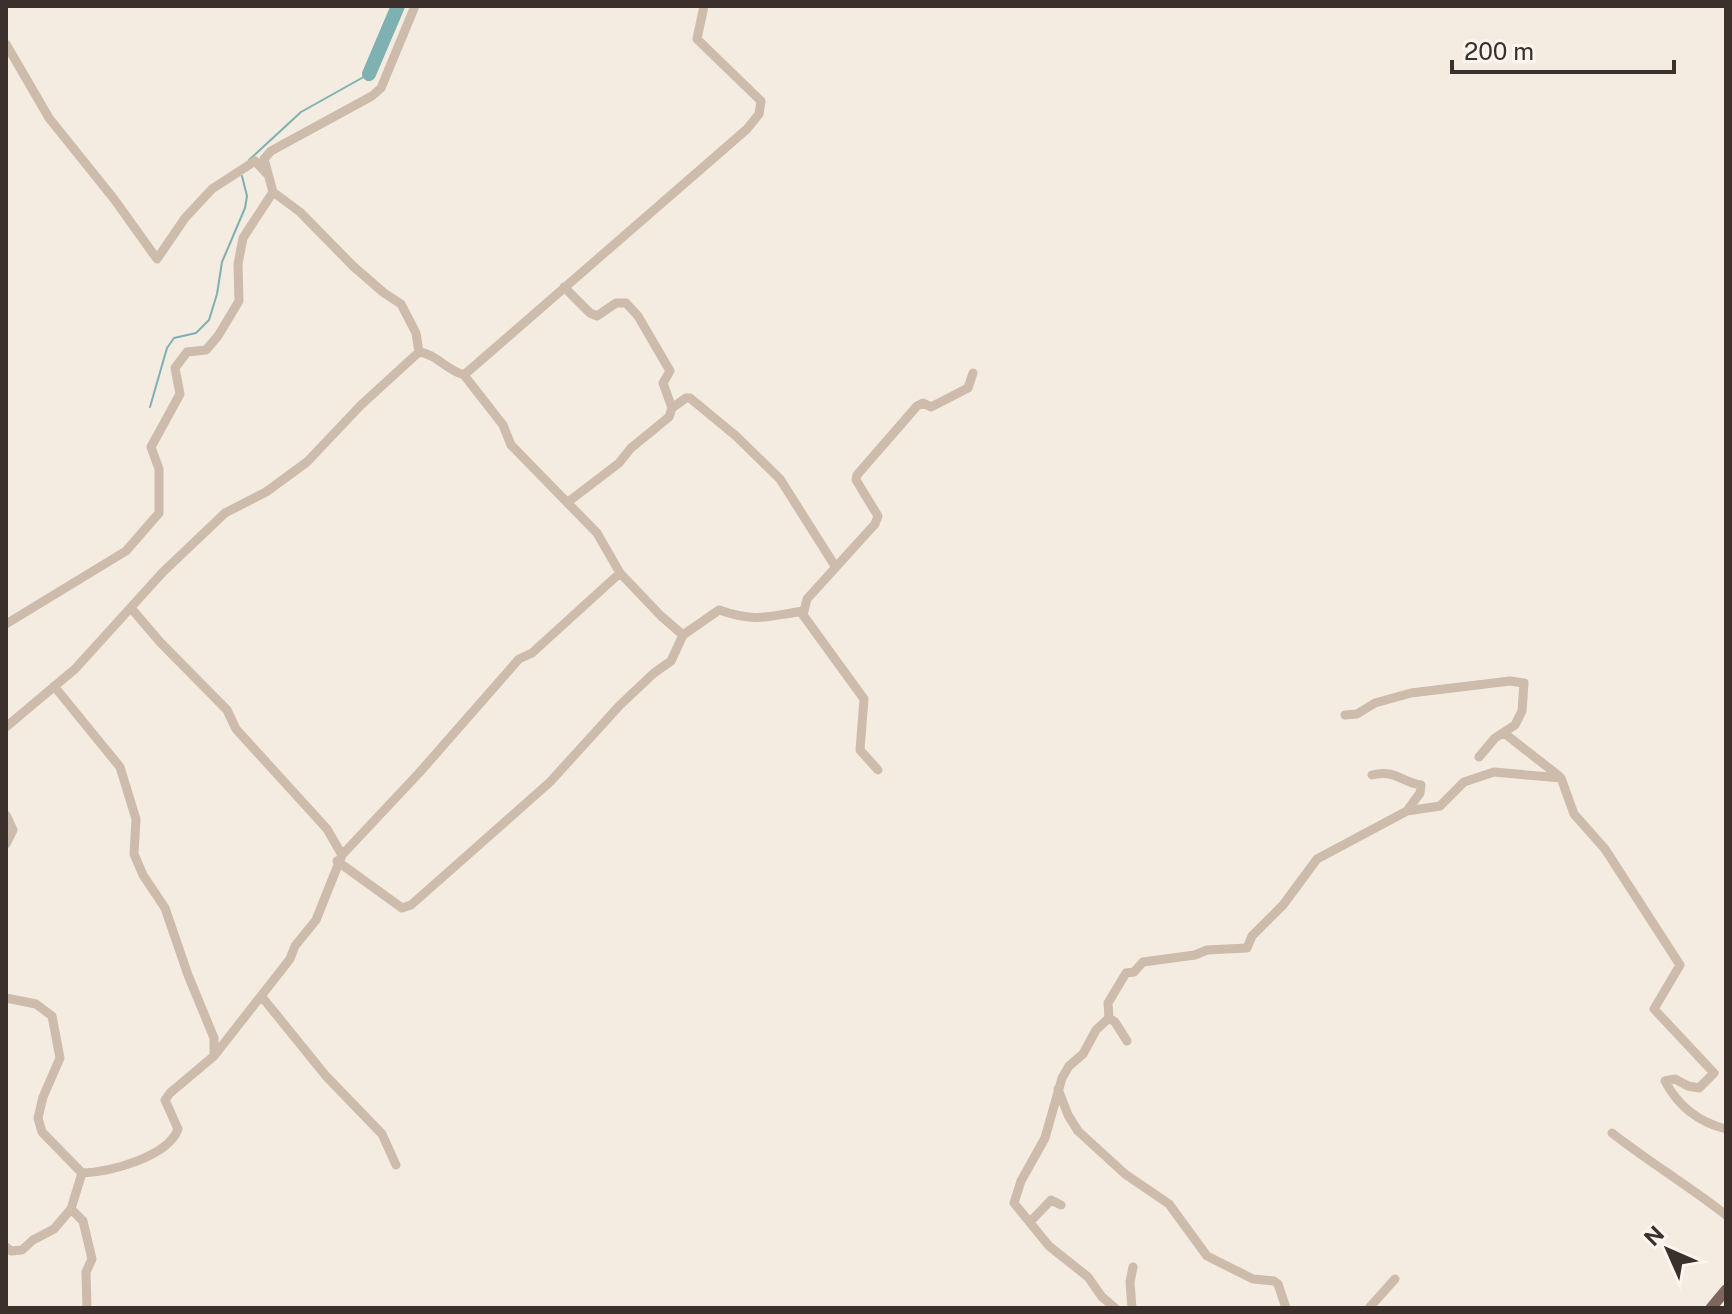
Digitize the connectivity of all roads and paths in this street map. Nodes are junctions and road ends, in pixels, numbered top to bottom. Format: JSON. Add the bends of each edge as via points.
{"nodes":[{"id":1,"x":415,"y":6,"type":"edge"},
{"id":2,"x":704,"y":6,"type":"edge"},
{"id":3,"x":6,"y":44,"type":"edge"},
{"id":4,"x":269,"y":176,"type":"junction"},
{"id":5,"x":273,"y":192,"type":"junction"},
{"id":6,"x":564,"y":287,"type":"junction"},
{"id":7,"x":419,"y":352,"type":"junction"},
{"id":8,"x":973,"y":373,"type":"dead end"},
{"id":9,"x":464,"y":375,"type":"junction"},
{"id":10,"x":672,"y":408,"type":"junction"},
{"id":11,"x":568,"y":502,"type":"junction"},
{"id":12,"x":835,"y":566,"type":"junction"},
{"id":13,"x":620,"y":573,"type":"junction"},
{"id":14,"x":131,"y":608,"type":"junction"},
{"id":15,"x":804,"y":611,"type":"junction"},
{"id":16,"x":6,"y":624,"type":"edge"},
{"id":17,"x":683,"y":635,"type":"junction"},
{"id":18,"x":54,"y":686,"type":"junction"},
{"id":19,"x":1345,"y":715,"type":"dead end"},
{"id":20,"x":6,"y":727,"type":"edge"},
{"id":21,"x":1504,"y":733,"type":"junction"},
{"id":22,"x":1479,"y":757,"type":"dead end"},
{"id":23,"x":878,"y":770,"type":"dead end"},
{"id":24,"x":1372,"y":775,"type":"dead end"},
{"id":25,"x":1561,"y":778,"type":"junction"},
{"id":26,"x":1407,"y":811,"type":"junction"},
{"id":27,"x":6,"y":815,"type":"edge"},
{"id":28,"x":6,"y":844,"type":"edge"},
{"id":29,"x":340,"y":858,"type":"junction"},
{"id":30,"x":262,"y":997,"type":"junction"},
{"id":31,"x":6,"y":998,"type":"edge"},
{"id":32,"x":1109,"y":1018,"type":"junction"},
{"id":33,"x":1127,"y":1041,"type":"dead end"},
{"id":34,"x":214,"y":1056,"type":"junction"},
{"id":35,"x":1058,"y":1089,"type":"junction"},
{"id":36,"x":1726,"y":1129,"type":"edge"},
{"id":37,"x":1612,"y":1133,"type":"dead end"},
{"id":38,"x":396,"y":1165,"type":"dead end"},
{"id":39,"x":82,"y":1173,"type":"junction"},
{"id":40,"x":1061,"y":1205,"type":"dead end"},
{"id":41,"x":71,"y":1209,"type":"junction"},
{"id":42,"x":1726,"y":1215,"type":"edge"},
{"id":43,"x":1030,"y":1222,"type":"junction"},
{"id":44,"x":6,"y":1247,"type":"edge"},
{"id":45,"x":1133,"y":1267,"type":"dead end"},
{"id":46,"x":1395,"y":1279,"type":"dead end"},
{"id":47,"x":1726,"y":1290,"type":"edge"},
{"id":48,"x":87,"y":1308,"type":"edge"},
{"id":49,"x":1115,"y":1308,"type":"edge"},
{"id":50,"x":1132,"y":1308,"type":"edge"},
{"id":51,"x":1286,"y":1308,"type":"edge"},
{"id":52,"x":1369,"y":1308,"type":"edge"},
{"id":53,"x":1711,"y":1308,"type":"edge"}],
"edges":[{"from":1,"to":4,"type":"street","via":[[381,88],[271,151],[264,159]]},
{"from":2,"to":6,"type":"street","via":[[697,39],[761,101],[759,114],[711,162]]},
{"from":3,"to":4,"type":"street","via":[[49,118],[157,259],[212,189],[255,161]]},
{"from":4,"to":5,"type":"street"},
{"from":5,"to":7,"type":"street","via":[[401,304]]},
{"from":5,"to":16,"type":"street","via":[[243,238],[239,301],[206,350],[187,352],[175,368],[180,394],[151,447],[159,469],[159,513],[126,551]]},
{"from":6,"to":9,"type":"street"},
{"from":6,"to":10,"type":"street","via":[[597,316],[616,303],[626,303],[638,316],[670,371],[663,383]]},
{"from":7,"to":9,"type":"street","via":[[430,353],[447,369]]},
{"from":7,"to":14,"type":"street","via":[[307,462],[225,513]]},
{"from":8,"to":12,"type":"street","via":[[968,388],[931,407],[917,406],[857,475],[878,516]]},
{"from":9,"to":11,"type":"street","via":[[503,425],[511,445]]},
{"from":10,"to":11,"type":"street","via":[[669,417],[619,463]]},
{"from":10,"to":12,"type":"street","via":[[690,398],[736,436],[780,479]]},
{"from":11,"to":13,"type":"street","via":[[597,533]]},
{"from":12,"to":15,"type":"street","via":[[807,599]]},
{"from":13,"to":17,"type":"street"},
{"from":13,"to":29,"type":"street","via":[[519,659]]},
{"from":14,"to":18,"type":"street"},
{"from":14,"to":29,"type":"street","via":[[227,710],[236,729],[327,829]]},
{"from":15,"to":17,"type":"street","via":[[764,619],[719,610]]},
{"from":15,"to":23,"type":"street","via":[[864,699],[860,750]]},
{"from":17,"to":29,"type":"street","via":[[671,661],[631,694],[550,782],[411,905],[402,908]]},
{"from":18,"to":20,"type":"street"},
{"from":18,"to":34,"type":"street","via":[[120,767],[136,819],[134,854],[165,908],[214,1038]]},
{"from":19,"to":21,"type":"street","via":[[1411,693],[1524,683],[1520,715]]},
{"from":21,"to":22,"type":"street"},
{"from":21,"to":25,"type":"street"},
{"from":24,"to":26,"type":"street","via":[[1385,772],[1421,785]]},
{"from":25,"to":26,"type":"street","via":[[1494,772],[1464,782],[1440,806]]},
{"from":25,"to":36,"type":"street","via":[[1574,814],[1605,849],[1680,965],[1654,1009],[1714,1073],[1699,1088],[1665,1081],[1693,1116]]},
{"from":26,"to":32,"type":"street","via":[[1317,859],[1247,948],[1143,962],[1126,973],[1108,1003]]},
{"from":27,"to":28,"type":"street","via":[[13,830]]},
{"from":29,"to":30,"type":"street","via":[[316,920]]},
{"from":30,"to":34,"type":"street"},
{"from":30,"to":38,"type":"street","via":[[382,1134]]},
{"from":31,"to":39,"type":"street","via":[[36,1004],[52,1016],[60,1058],[38,1118],[42,1132]]},
{"from":32,"to":33,"type":"street"},
{"from":32,"to":35,"type":"street","via":[[1069,1066]]},
{"from":34,"to":39,"type":"street","via":[[165,1100],[178,1129],[175,1138],[141,1159],[105,1172]]},
{"from":35,"to":43,"type":"street","via":[[1045,1138],[1014,1203]]},
{"from":35,"to":51,"type":"street","via":[[1078,1131],[1125,1174],[1169,1204],[1207,1256],[1253,1279],[1274,1281]]},
{"from":37,"to":42,"type":"street"},
{"from":39,"to":41,"type":"street"},
{"from":40,"to":43,"type":"street","via":[[1051,1200]]},
{"from":41,"to":44,"type":"street","via":[[54,1229],[22,1250]]},
{"from":41,"to":48,"type":"street","via":[[83,1221],[92,1259],[86,1272]]},
{"from":43,"to":49,"type":"street"},
{"from":45,"to":50,"type":"street"},
{"from":46,"to":52,"type":"street"},
{"from":47,"to":53,"type":"main road"}]}
